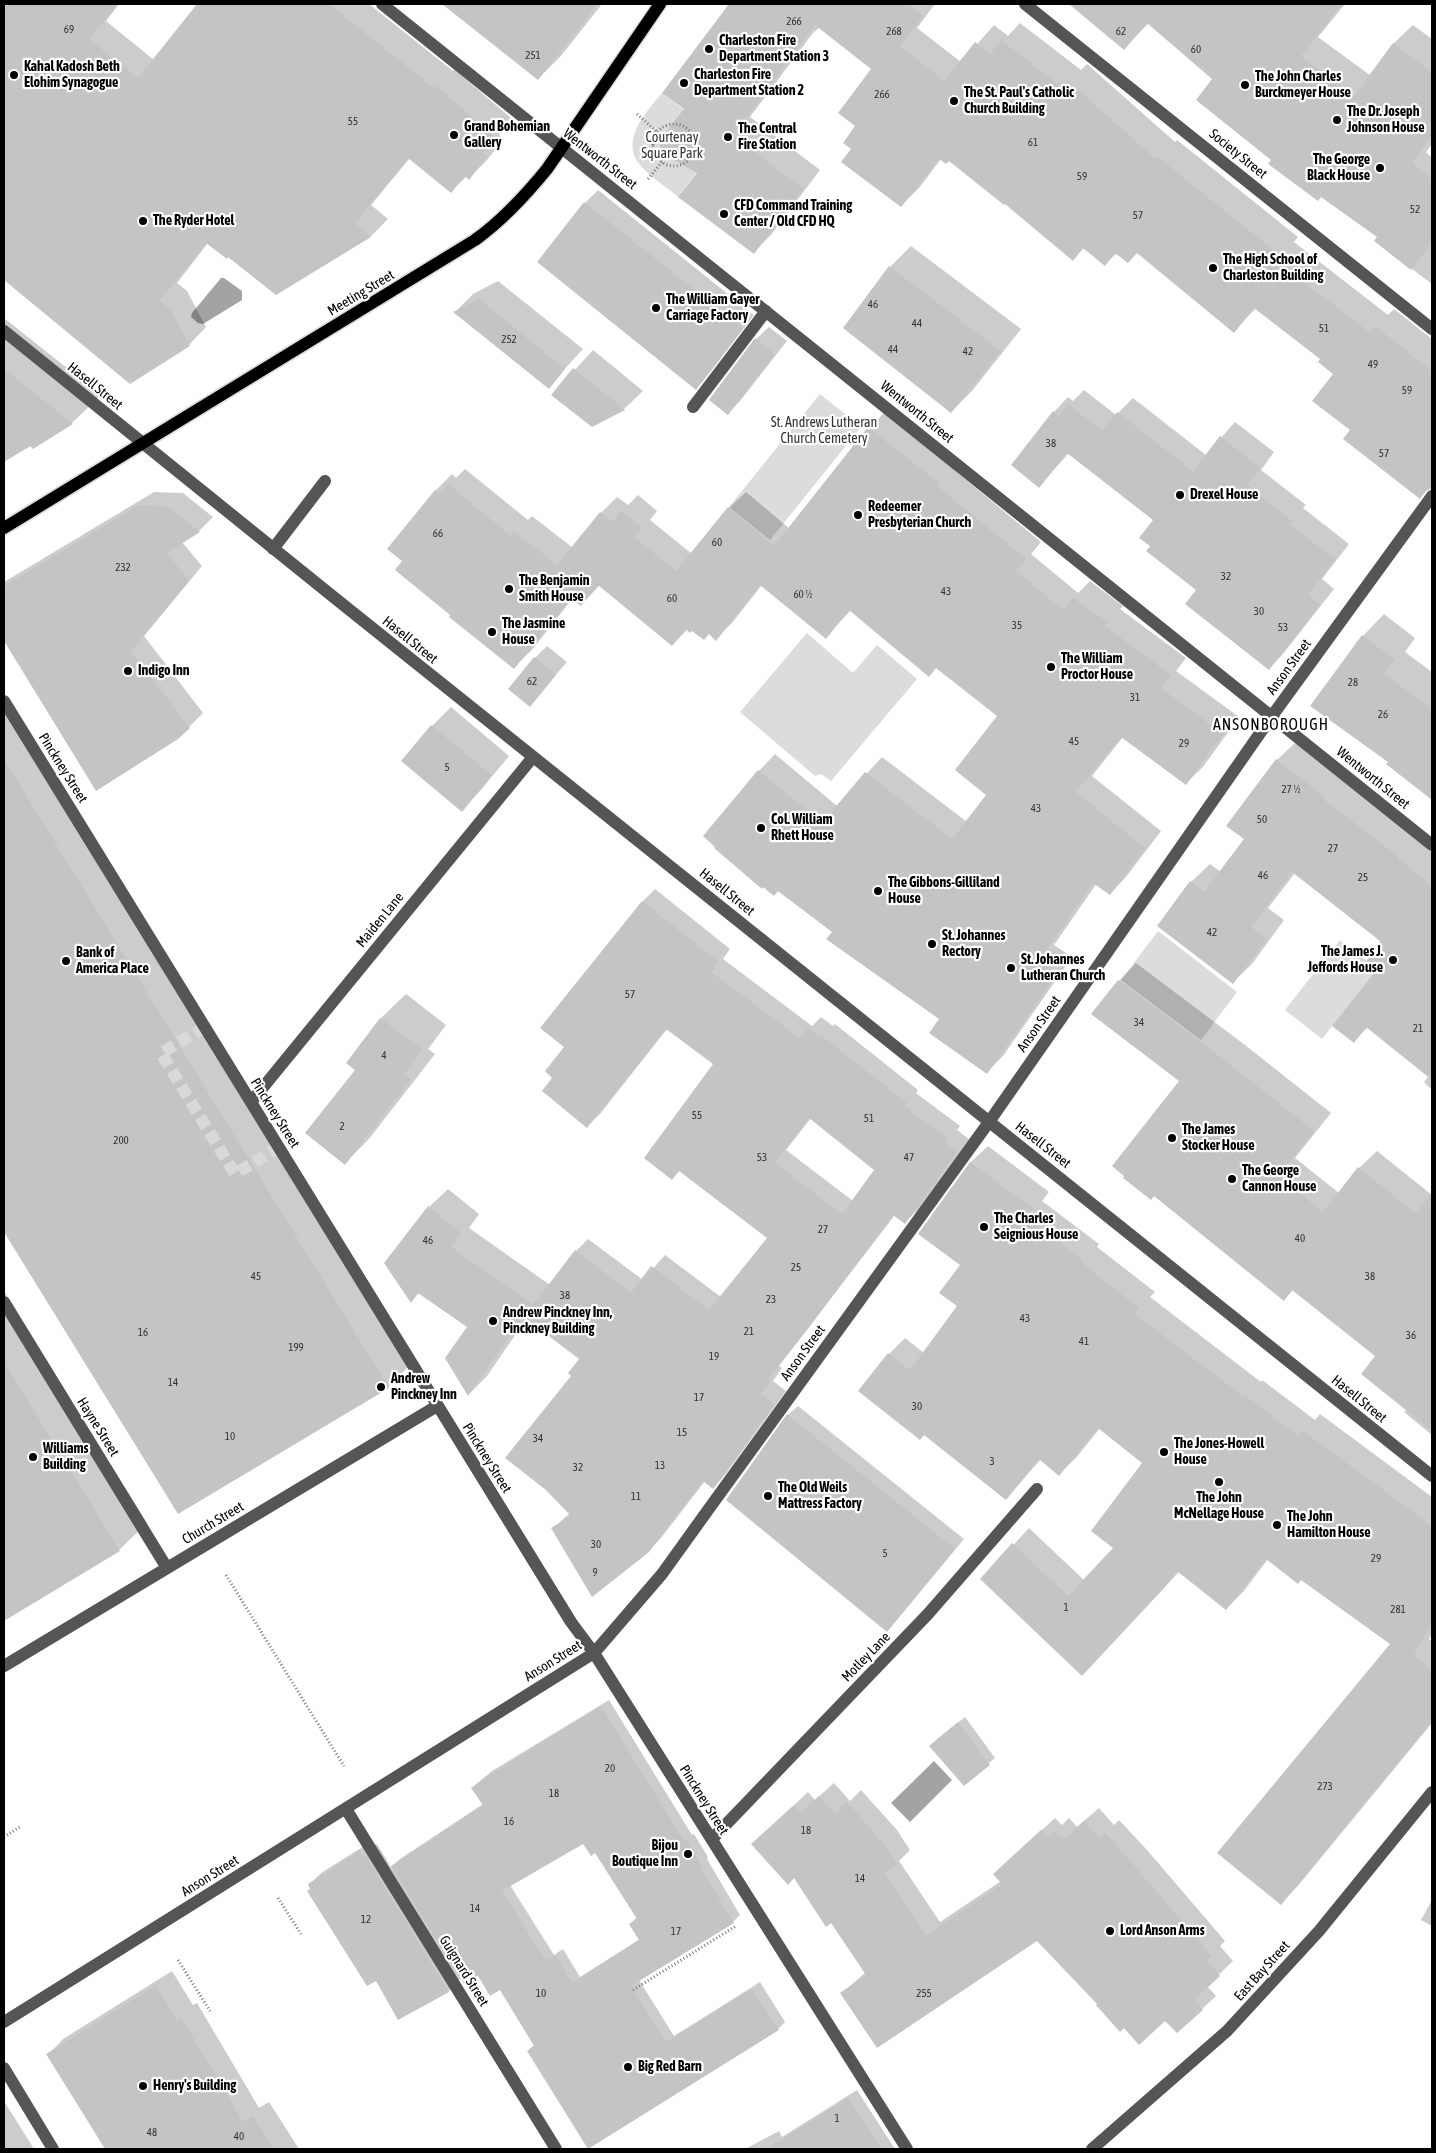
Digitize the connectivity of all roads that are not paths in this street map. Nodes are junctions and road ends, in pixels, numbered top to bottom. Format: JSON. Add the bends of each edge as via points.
{"nodes":[{"id":1,"x":382,"y":4,"type":"edge"},
{"id":2,"x":660,"y":4,"type":"edge"},
{"id":3,"x":1025,"y":4,"type":"edge"},
{"id":4,"x":562,"y":148,"type":"junction"},
{"id":5,"x":766,"y":311,"type":"junction"},
{"id":6,"x":1432,"y":329,"type":"edge"},
{"id":7,"x":4,"y":331,"type":"edge"},
{"id":8,"x":694,"y":407,"type":"dead end"},
{"id":9,"x":142,"y":444,"type":"junction"},
{"id":10,"x":326,"y":480,"type":"dead end"},
{"id":11,"x":1432,"y":496,"type":"edge"},
{"id":12,"x":4,"y":528,"type":"edge"},
{"id":13,"x":273,"y":548,"type":"junction"},
{"id":14,"x":4,"y":701,"type":"edge"},
{"id":15,"x":1272,"y":716,"type":"junction"},
{"id":16,"x":533,"y":757,"type":"junction"},
{"id":17,"x":1432,"y":845,"type":"edge"},
{"id":18,"x":251,"y":1102,"type":"junction"},
{"id":19,"x":989,"y":1122,"type":"junction"},
{"id":20,"x":4,"y":1302,"type":"edge"},
{"id":21,"x":437,"y":1406,"type":"junction"},
{"id":22,"x":1432,"y":1476,"type":"edge"},
{"id":23,"x":1037,"y":1489,"type":"dead end"},
{"id":24,"x":167,"y":1568,"type":"junction"},
{"id":25,"x":594,"y":1653,"type":"junction"},
{"id":26,"x":4,"y":1666,"type":"edge"},
{"id":27,"x":1432,"y":1792,"type":"edge"},
{"id":28,"x":346,"y":1809,"type":"junction"},
{"id":29,"x":712,"y":1839,"type":"junction"},
{"id":30,"x":4,"y":2022,"type":"edge"},
{"id":31,"x":4,"y":2068,"type":"edge"},
{"id":32,"x":53,"y":2149,"type":"edge"},
{"id":33,"x":556,"y":2149,"type":"edge"},
{"id":34,"x":907,"y":2149,"type":"edge"},
{"id":35,"x":1092,"y":2149,"type":"edge"}],
"edges":[{"from":1,"to":4,"type":"street","name":"Wentworth Street"},
{"from":2,"to":4,"type":"main road","name":"Meeting Street"},
{"from":3,"to":6,"type":"street","name":"Society Street"},
{"from":4,"to":5,"type":"street","name":"Wentworth Street"},
{"from":4,"to":9,"type":"main road","name":"Meeting Street","via":[[503,219],[475,240]]},
{"from":5,"to":8,"type":"street"},
{"from":5,"to":15,"type":"street","name":"Wentworth Street"},
{"from":7,"to":9,"type":"street","name":"Hasell Street"},
{"from":9,"to":12,"type":"main road","name":"Meeting Street"},
{"from":9,"to":13,"type":"street","name":"Hasell Street"},
{"from":10,"to":13,"type":"street"},
{"from":11,"to":15,"type":"street","name":"Anson Street"},
{"from":13,"to":16,"type":"street","name":"Hasell Street"},
{"from":14,"to":18,"type":"street","name":"Pinckney Street"},
{"from":15,"to":17,"type":"street","name":"Wentworth Street"},
{"from":15,"to":19,"type":"street","name":"Anson Street"},
{"from":16,"to":18,"type":"street","name":"Maiden Lane"},
{"from":16,"to":19,"type":"street","name":"Hasell Street"},
{"from":18,"to":21,"type":"street","name":"Pinckney Street"},
{"from":19,"to":22,"type":"street","name":"Hasell Street"},
{"from":19,"to":25,"type":"street","name":"Anson Street","via":[[662,1574]]},
{"from":20,"to":24,"type":"street","name":"Hayne Street"},
{"from":21,"to":24,"type":"street","name":"Church Street"},
{"from":21,"to":25,"type":"street","name":"Pinckney Street","via":[[571,1622]]},
{"from":23,"to":29,"type":"street","name":"Motley Lane","via":[[928,1614]]},
{"from":24,"to":26,"type":"street","name":"Church Street"},
{"from":25,"to":28,"type":"street","name":"Anson Street"},
{"from":25,"to":29,"type":"street","name":"Pinckney Street"},
{"from":27,"to":35,"type":"street","name":"East Bay Street","via":[[1318,1931],[1227,2031]]},
{"from":28,"to":30,"type":"street","name":"Anson Street"},
{"from":28,"to":33,"type":"street","name":"Guignard Street"},
{"from":29,"to":34,"type":"street","name":"Pinckney Street"},
{"from":31,"to":32,"type":"street"}]}
